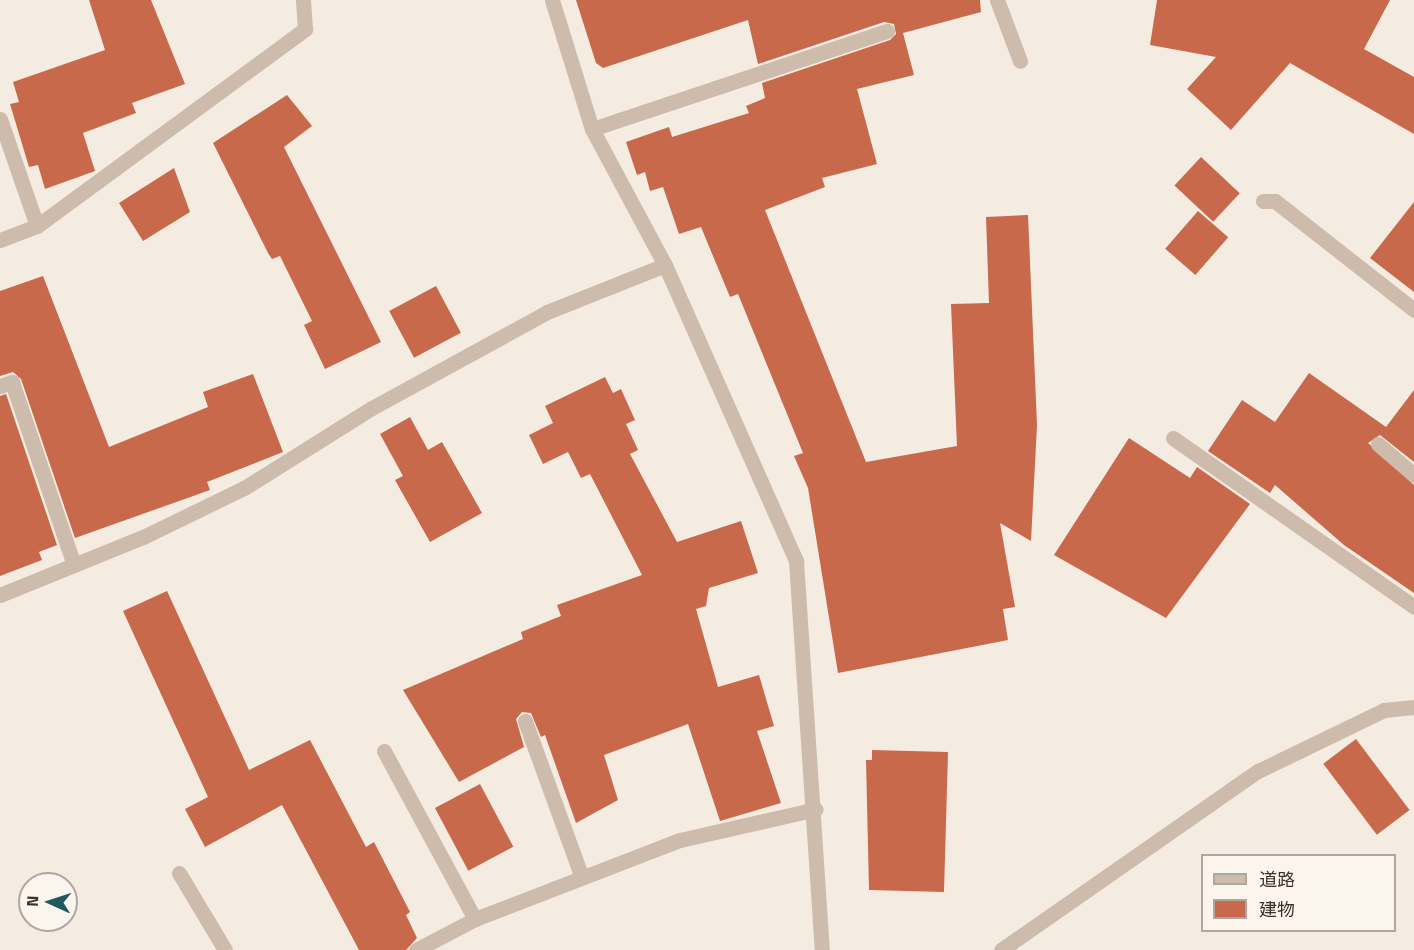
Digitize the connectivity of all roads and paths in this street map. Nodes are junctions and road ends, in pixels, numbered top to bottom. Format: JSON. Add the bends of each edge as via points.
{"nodes":[{"id":1,"x":303,"y":0,"type":"edge"},
{"id":2,"x":552,"y":0,"type":"edge"},
{"id":3,"x":998,"y":0,"type":"edge"},
{"id":4,"x":887,"y":31,"type":"dead end"},
{"id":5,"x":1020,"y":61,"type":"dead end"},
{"id":6,"x":0,"y":119,"type":"edge"},
{"id":7,"x":592,"y":129,"type":"junction"},
{"id":8,"x":1263,"y":201,"type":"dead end"},
{"id":9,"x":37,"y":226,"type":"junction"},
{"id":10,"x":0,"y":240,"type":"edge"},
{"id":11,"x":665,"y":265,"type":"junction"},
{"id":12,"x":1414,"y":310,"type":"edge"},
{"id":13,"x":0,"y":386,"type":"edge"},
{"id":14,"x":1173,"y":438,"type":"dead end"},
{"id":15,"x":1378,"y":444,"type":"dead end"},
{"id":16,"x":1414,"y":475,"type":"edge"},
{"id":17,"x":74,"y":565,"type":"junction"},
{"id":18,"x":0,"y":595,"type":"edge"},
{"id":19,"x":1414,"y":607,"type":"edge"},
{"id":20,"x":1414,"y":706,"type":"edge"},
{"id":21,"x":525,"y":721,"type":"dead end"},
{"id":22,"x":384,"y":751,"type":"dead end"},
{"id":23,"x":816,"y":809,"type":"junction"},
{"id":24,"x":179,"y":873,"type":"dead end"},
{"id":25,"x":581,"y":875,"type":"junction"},
{"id":26,"x":476,"y":919,"type":"junction"},
{"id":27,"x":225,"y":950,"type":"edge"},
{"id":28,"x":416,"y":950,"type":"edge"},
{"id":29,"x":822,"y":950,"type":"edge"},
{"id":30,"x":1001,"y":950,"type":"edge"}],
"edges":[{"from":1,"to":9,"type":"street","via":[[305,29]]},
{"from":2,"to":7,"type":"street"},
{"from":3,"to":5,"type":"street"},
{"from":4,"to":7,"type":"street"},
{"from":6,"to":9,"type":"street"},
{"from":7,"to":11,"type":"street"},
{"from":8,"to":12,"type":"street","via":[[1275,201]]},
{"from":9,"to":10,"type":"street"},
{"from":11,"to":17,"type":"street","via":[[547,312],[370,409],[244,488]]},
{"from":11,"to":23,"type":"street","via":[[796,561]]},
{"from":13,"to":17,"type":"street","via":[[12,382]]},
{"from":14,"to":19,"type":"street"},
{"from":15,"to":16,"type":"street"},
{"from":17,"to":18,"type":"street"},
{"from":20,"to":30,"type":"street","via":[[1384,710],[1258,771]]},
{"from":21,"to":25,"type":"street"},
{"from":22,"to":26,"type":"street"},
{"from":23,"to":25,"type":"street","via":[[680,840]]},
{"from":23,"to":29,"type":"street"},
{"from":24,"to":27,"type":"street"},
{"from":25,"to":26,"type":"street"},
{"from":26,"to":28,"type":"street"}]}
